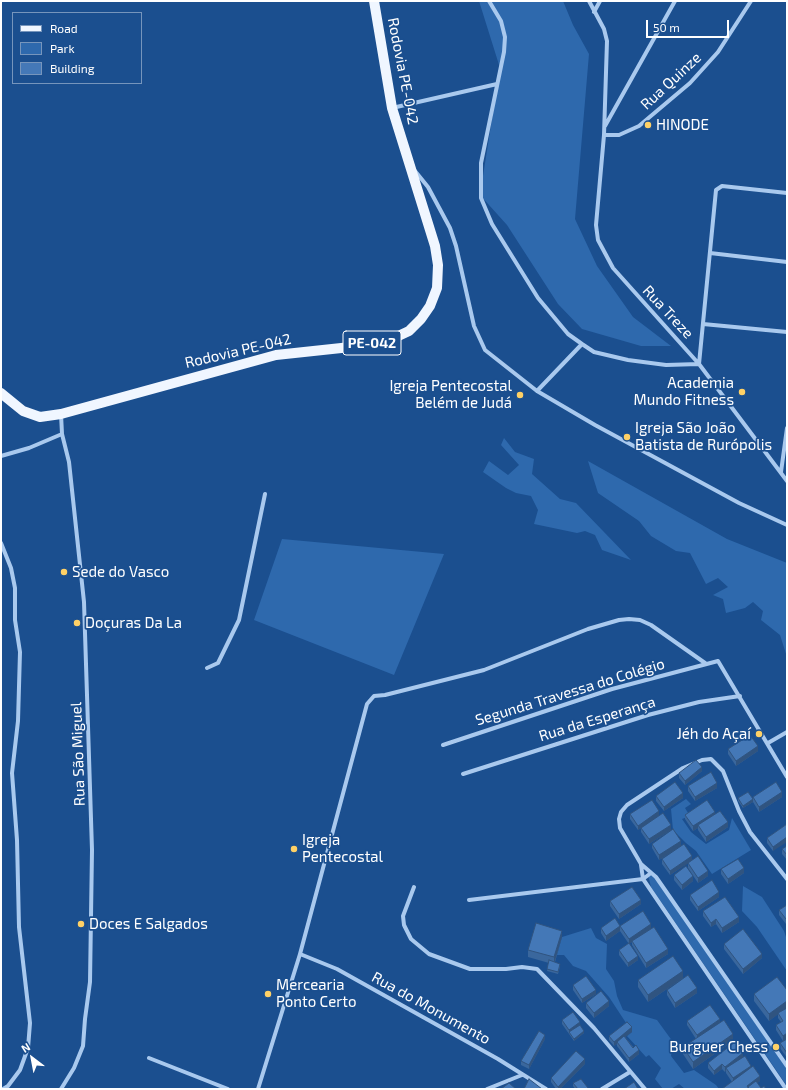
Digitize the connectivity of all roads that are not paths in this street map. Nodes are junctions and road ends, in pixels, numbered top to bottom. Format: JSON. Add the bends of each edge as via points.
{"nodes":[{"id":1,"x":374,"y":1,"type":"edge"},
{"id":2,"x":489,"y":1,"type":"edge"},
{"id":3,"x":589,"y":1,"type":"edge"},
{"id":4,"x":600,"y":1,"type":"edge"},
{"id":5,"x":675,"y":1,"type":"edge"},
{"id":6,"x":751,"y":1,"type":"edge"},
{"id":7,"x":594,"y":12,"type":"junction"},
{"id":8,"x":497,"y":84,"type":"junction"},
{"id":9,"x":392,"y":108,"type":"junction"},
{"id":10,"x":604,"y":128,"type":"junction"},
{"id":11,"x":604,"y":135,"type":"junction"},
{"id":12,"x":411,"y":166,"type":"junction"},
{"id":13,"x":787,"y":193,"type":"edge"},
{"id":14,"x":710,"y":253,"type":"junction"},
{"id":15,"x":787,"y":262,"type":"edge"},
{"id":16,"x":703,"y":324,"type":"junction"},
{"id":17,"x":787,"y":332,"type":"edge"},
{"id":18,"x":582,"y":344,"type":"junction"},
{"id":19,"x":699,"y":364,"type":"junction"},
{"id":20,"x":537,"y":391,"type":"junction"},
{"id":21,"x":1,"y":393,"type":"edge"},
{"id":22,"x":61,"y":414,"type":"junction"},
{"id":23,"x":787,"y":428,"type":"edge"},
{"id":24,"x":62,"y":434,"type":"junction"},
{"id":25,"x":1,"y":456,"type":"edge"},
{"id":26,"x":781,"y":472,"type":"junction"},
{"id":27,"x":787,"y":481,"type":"edge"},
{"id":28,"x":265,"y":494,"type":"dead end"},
{"id":29,"x":787,"y":525,"type":"edge"},
{"id":30,"x":1,"y":543,"type":"edge"},
{"id":31,"x":705,"y":663,"type":"junction"},
{"id":32,"x":207,"y":668,"type":"dead end"},
{"id":33,"x":740,"y":696,"type":"junction"},
{"id":34,"x":787,"y":732,"type":"edge"},
{"id":35,"x":768,"y":743,"type":"junction"},
{"id":36,"x":443,"y":745,"type":"dead end"},
{"id":37,"x":462,"y":774,"type":"dead end"},
{"id":38,"x":787,"y":777,"type":"edge"},
{"id":39,"x":641,"y":864,"type":"junction"},
{"id":40,"x":651,"y":873,"type":"junction"},
{"id":41,"x":643,"y":879,"type":"junction"},
{"id":42,"x":787,"y":879,"type":"edge"},
{"id":43,"x":414,"y":887,"type":"dead end"},
{"id":44,"x":469,"y":900,"type":"dead end"},
{"id":45,"x":300,"y":954,"type":"junction"},
{"id":46,"x":149,"y":1058,"type":"dead end"},
{"id":47,"x":787,"y":1066,"type":"edge"},
{"id":48,"x":630,"y":1072,"type":"junction"},
{"id":49,"x":522,"y":1075,"type":"junction"},
{"id":50,"x":4,"y":1089,"type":"edge"},
{"id":51,"x":61,"y":1089,"type":"edge"},
{"id":52,"x":228,"y":1089,"type":"edge"},
{"id":53,"x":258,"y":1089,"type":"edge"},
{"id":54,"x":487,"y":1089,"type":"edge"},
{"id":55,"x":546,"y":1089,"type":"edge"},
{"id":56,"x":602,"y":1089,"type":"edge"},
{"id":57,"x":645,"y":1089,"type":"edge"},
{"id":58,"x":786,"y":1089,"type":"edge"}],
"edges":[{"from":1,"to":9,"type":"main road","name":"Rodovia PE-042","number":"PE-042"},
{"from":2,"to":8,"type":"street","via":[[501,21],[505,37]]},
{"from":3,"to":7,"type":"street","name":"Rua Treze"},
{"from":4,"to":7,"type":"street"},
{"from":5,"to":10,"type":"street"},
{"from":6,"to":11,"type":"street","name":"Rua Quinze","via":[[718,52],[690,83],[639,126],[619,135]]},
{"from":7,"to":10,"type":"street","name":"Rua Treze","via":[[604,29],[607,41]]},
{"from":8,"to":9,"type":"street"},
{"from":8,"to":18,"type":"street","via":[[481,163],[481,198],[492,224],[538,298],[559,324]]},
{"from":9,"to":12,"type":"main road","name":"Rodovia PE-042","number":"PE-042"},
{"from":10,"to":11,"type":"street","name":"Rua Treze"},
{"from":11,"to":19,"type":"street","name":"Rua Treze","via":[[596,225],[598,240],[614,268]]},
{"from":12,"to":20,"type":"street","via":[[428,187],[450,228],[474,326],[481,344],[485,350]]},
{"from":12,"to":22,"type":"main road","name":"Rodovia PE-042","number":"PE-042","via":[[436,246],[438,265],[437,288],[430,306],[409,331],[394,338],[360,346],[276,355]]},
{"from":13,"to":14,"type":"street","via":[[722,186],[717,188]]},
{"from":14,"to":15,"type":"street"},
{"from":14,"to":16,"type":"street"},
{"from":16,"to":17,"type":"street"},
{"from":16,"to":19,"type":"street"},
{"from":18,"to":19,"type":"street","via":[[594,352],[628,360],[666,365]]},
{"from":18,"to":20,"type":"street"},
{"from":19,"to":26,"type":"street","name":"Rua Treze"},
{"from":20,"to":29,"type":"street","via":[[655,459]]},
{"from":21,"to":22,"type":"main road","name":"Rodovia PE-042","number":"PE-042","via":[[23,411],[40,417]]},
{"from":22,"to":24,"type":"street","name":"Rua São Miguel"},
{"from":23,"to":26,"type":"street"},
{"from":24,"to":25,"type":"street"},
{"from":24,"to":51,"type":"street","name":"Rua São Miguel","via":[[69,462],[84,602],[92,850],[90,982],[83,1046],[74,1068]]},
{"from":26,"to":27,"type":"street","name":"Rua Treze"},
{"from":28,"to":32,"type":"street","via":[[239,620],[218,663]]},
{"from":30,"to":50,"type":"street","via":[[14,582],[15,620],[20,652],[18,721],[12,773],[19,927],[30,1023],[28,1048],[20,1070]]},
{"from":31,"to":33,"type":"street","via":[[718,661]]},
{"from":31,"to":36,"type":"street","name":"Segunda Travessa do Colégio","via":[[612,689]]},
{"from":31,"to":45,"type":"street","via":[[650,625],[640,620],[629,619],[588,629],[484,670],[374,696],[367,704]]},
{"from":33,"to":35,"type":"street"},
{"from":33,"to":37,"type":"street","name":"Rua da Esperança","via":[[699,702],[655,713]]},
{"from":34,"to":35,"type":"street"},
{"from":35,"to":38,"type":"street"},
{"from":39,"to":40,"type":"street"},
{"from":39,"to":41,"type":"street"},
{"from":39,"to":42,"type":"street","via":[[620,828],[621,812],[627,805],[684,768],[711,759],[723,771],[750,832]]},
{"from":40,"to":41,"type":"street"},
{"from":40,"to":47,"type":"street","via":[[736,990]]},
{"from":41,"to":44,"type":"street"},
{"from":41,"to":58,"type":"street"},
{"from":43,"to":48,"type":"street","via":[[403,916],[404,925],[411,939],[429,954],[470,969],[537,969],[594,1028]]},
{"from":45,"to":49,"type":"street","name":"Rua do Monumento","via":[[337,969]]},
{"from":45,"to":53,"type":"street"},
{"from":46,"to":52,"type":"street"},
{"from":48,"to":56,"type":"street"},
{"from":48,"to":57,"type":"street"},
{"from":49,"to":54,"type":"street"},
{"from":49,"to":55,"type":"street","name":"Rua do Monumento"}]}
